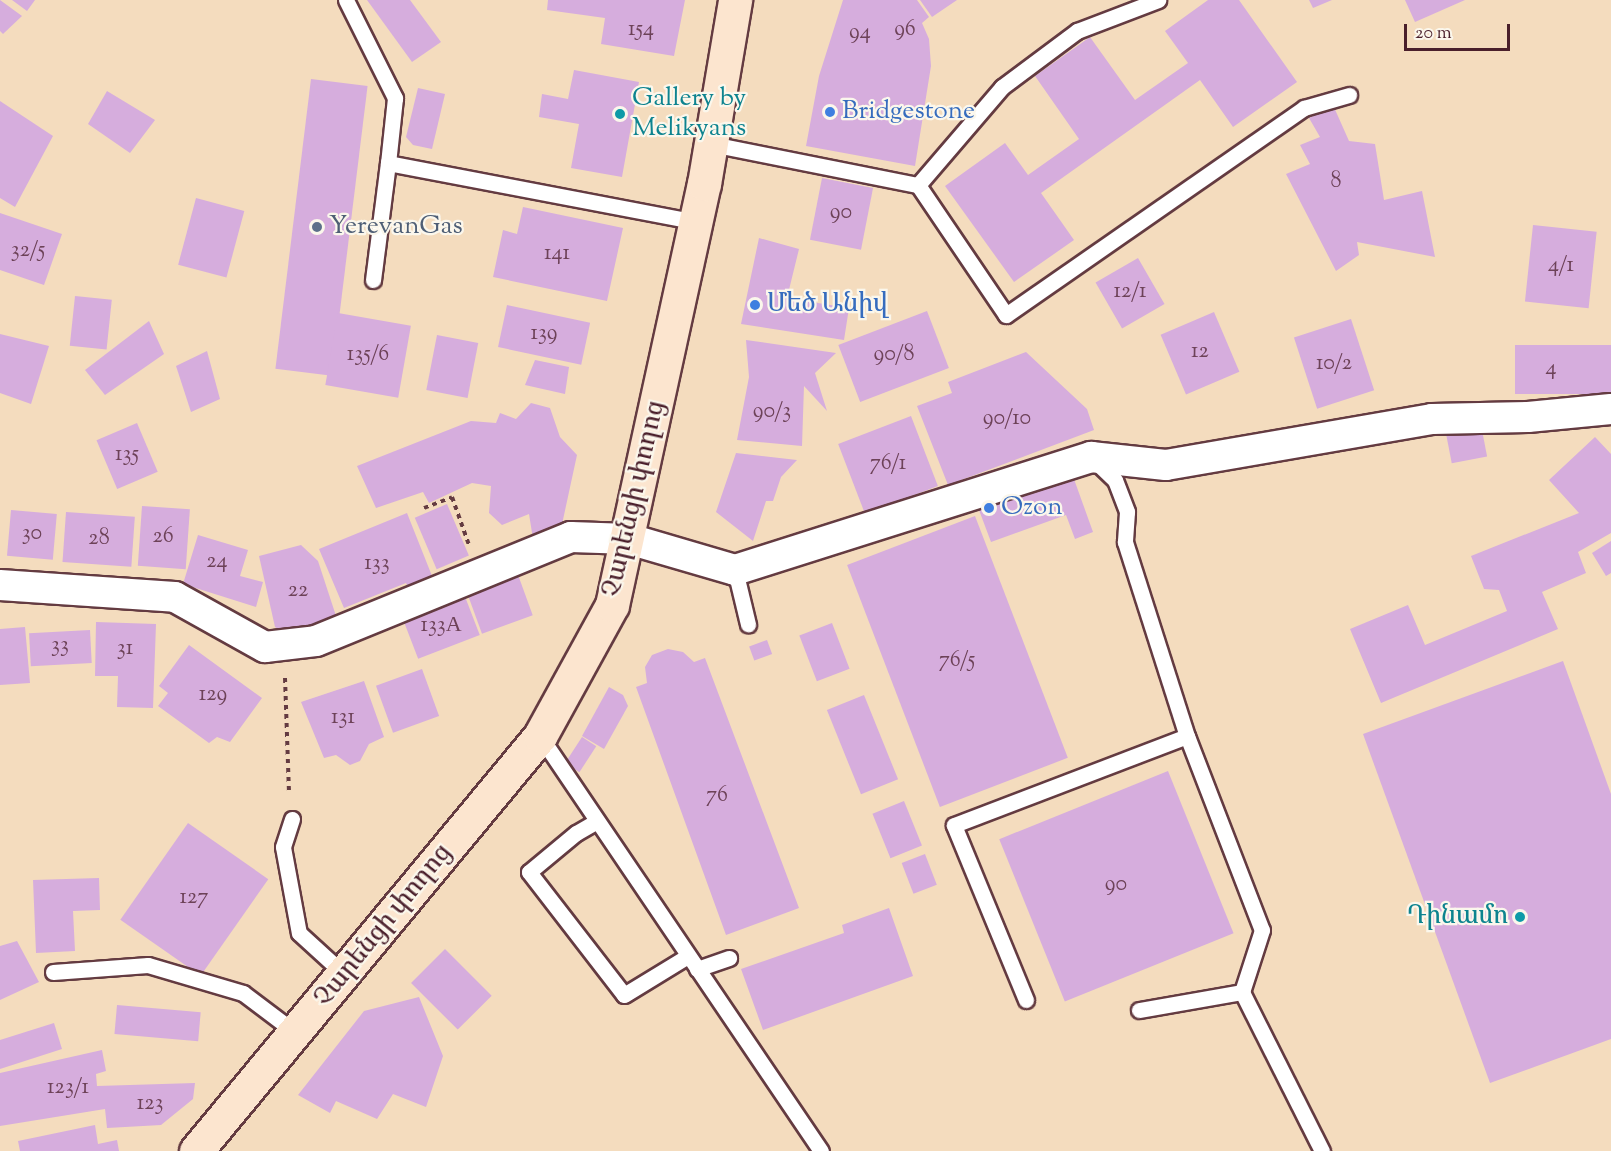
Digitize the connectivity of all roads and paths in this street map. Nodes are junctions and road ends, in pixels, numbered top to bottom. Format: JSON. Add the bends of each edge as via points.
{"nodes":[{"id":1,"x":346,"y":0,"type":"edge"},
{"id":2,"x":735,"y":0,"type":"edge"},
{"id":3,"x":1158,"y":0,"type":"edge"},
{"id":4,"x":1349,"y":95,"type":"dead end"},
{"id":5,"x":712,"y":144,"type":"junction"},
{"id":6,"x":387,"y":163,"type":"junction"},
{"id":7,"x":918,"y":185,"type":"junction"},
{"id":8,"x":696,"y":222,"type":"junction"},
{"id":9,"x":373,"y":280,"type":"dead end"},
{"id":10,"x":1611,"y":410,"type":"edge"},
{"id":11,"x":1091,"y":457,"type":"junction"},
{"id":12,"x":424,"y":508,"type":"dead end"},
{"id":13,"x":458,"y":513,"type":"dead end"},
{"id":14,"x":629,"y":538,"type":"junction"},
{"id":15,"x":735,"y":570,"type":"junction"},
{"id":16,"x":0,"y":585,"type":"edge"},
{"id":17,"x":748,"y":624,"type":"dead end"},
{"id":18,"x":286,"y":645,"type":"junction"},
{"id":19,"x":540,"y":736,"type":"junction"},
{"id":20,"x":1187,"y":736,"type":"junction"},
{"id":21,"x":292,"y":819,"type":"joint"},
{"id":22,"x":597,"y":821,"type":"junction"},
{"id":23,"x":688,"y":956,"type":"junction"},
{"id":24,"x":729,"y":958,"type":"dead end"},
{"id":25,"x":697,"y":969,"type":"junction"},
{"id":26,"x":53,"y":972,"type":"dead end"},
{"id":27,"x":345,"y":975,"type":"junction"},
{"id":28,"x":1242,"y":992,"type":"junction"},
{"id":29,"x":1026,"y":1000,"type":"dead end"},
{"id":30,"x":1139,"y":1010,"type":"dead end"},
{"id":31,"x":296,"y":1033,"type":"junction"},
{"id":32,"x":196,"y":1151,"type":"edge"},
{"id":33,"x":821,"y":1151,"type":"edge"},
{"id":34,"x":1322,"y":1151,"type":"edge"}],
"edges":[{"from":1,"to":6,"type":"lane","via":[[395,98]]},
{"from":2,"to":5,"type":"main road","name":"Չարենցի փողոց"},
{"from":3,"to":7,"type":"lane","via":[[1077,32],[1002,87]]},
{"from":4,"to":7,"type":"lane","via":[[1304,108],[1006,315]]},
{"from":5,"to":7,"type":"lane"},
{"from":5,"to":8,"type":"main road","name":"Չարենցի փողոց"},
{"from":6,"to":8,"type":"lane"},
{"from":6,"to":9,"type":"lane"},
{"from":8,"to":14,"type":"main road","name":"Չարենցի փողոց"},
{"from":10,"to":11,"type":"street","via":[[1432,419],[1166,465]]},
{"from":11,"to":15,"type":"street"},
{"from":11,"to":20,"type":"lane","via":[[1115,480],[1127,512],[1125,542]]},
{"from":12,"to":13,"type":"path","via":[[452,497]]},
{"from":14,"to":15,"type":"street"},
{"from":14,"to":18,"type":"street","via":[[572,537],[316,641]]},
{"from":14,"to":19,"type":"main road","name":"Չարենցի փողոց","via":[[612,605]]},
{"from":15,"to":17,"type":"lane"},
{"from":16,"to":18,"type":"street","via":[[175,597],[265,647]]},
{"from":18,"to":21,"type":"path","via":[[285,745]]},
{"from":19,"to":22,"type":"lane"},
{"from":19,"to":27,"type":"main road","name":"Չարենցի փողոց"},
{"from":20,"to":28,"type":"lane","via":[[1262,930]]},
{"from":20,"to":29,"type":"lane","via":[[954,825]]},
{"from":21,"to":27,"type":"lane","via":[[283,847],[299,933]]},
{"from":22,"to":23,"type":"lane"},
{"from":22,"to":23,"type":"lane","via":[[576,832],[529,872],[624,995]]},
{"from":23,"to":25,"type":"lane"},
{"from":24,"to":25,"type":"lane"},
{"from":25,"to":33,"type":"lane"},
{"from":26,"to":31,"type":"lane","via":[[148,965],[243,993]]},
{"from":27,"to":31,"type":"main road","name":"Չարենցի փողոց"},
{"from":28,"to":30,"type":"lane"},
{"from":28,"to":34,"type":"lane"},
{"from":31,"to":32,"type":"main road","name":"Չարենցի փողոց"}]}
